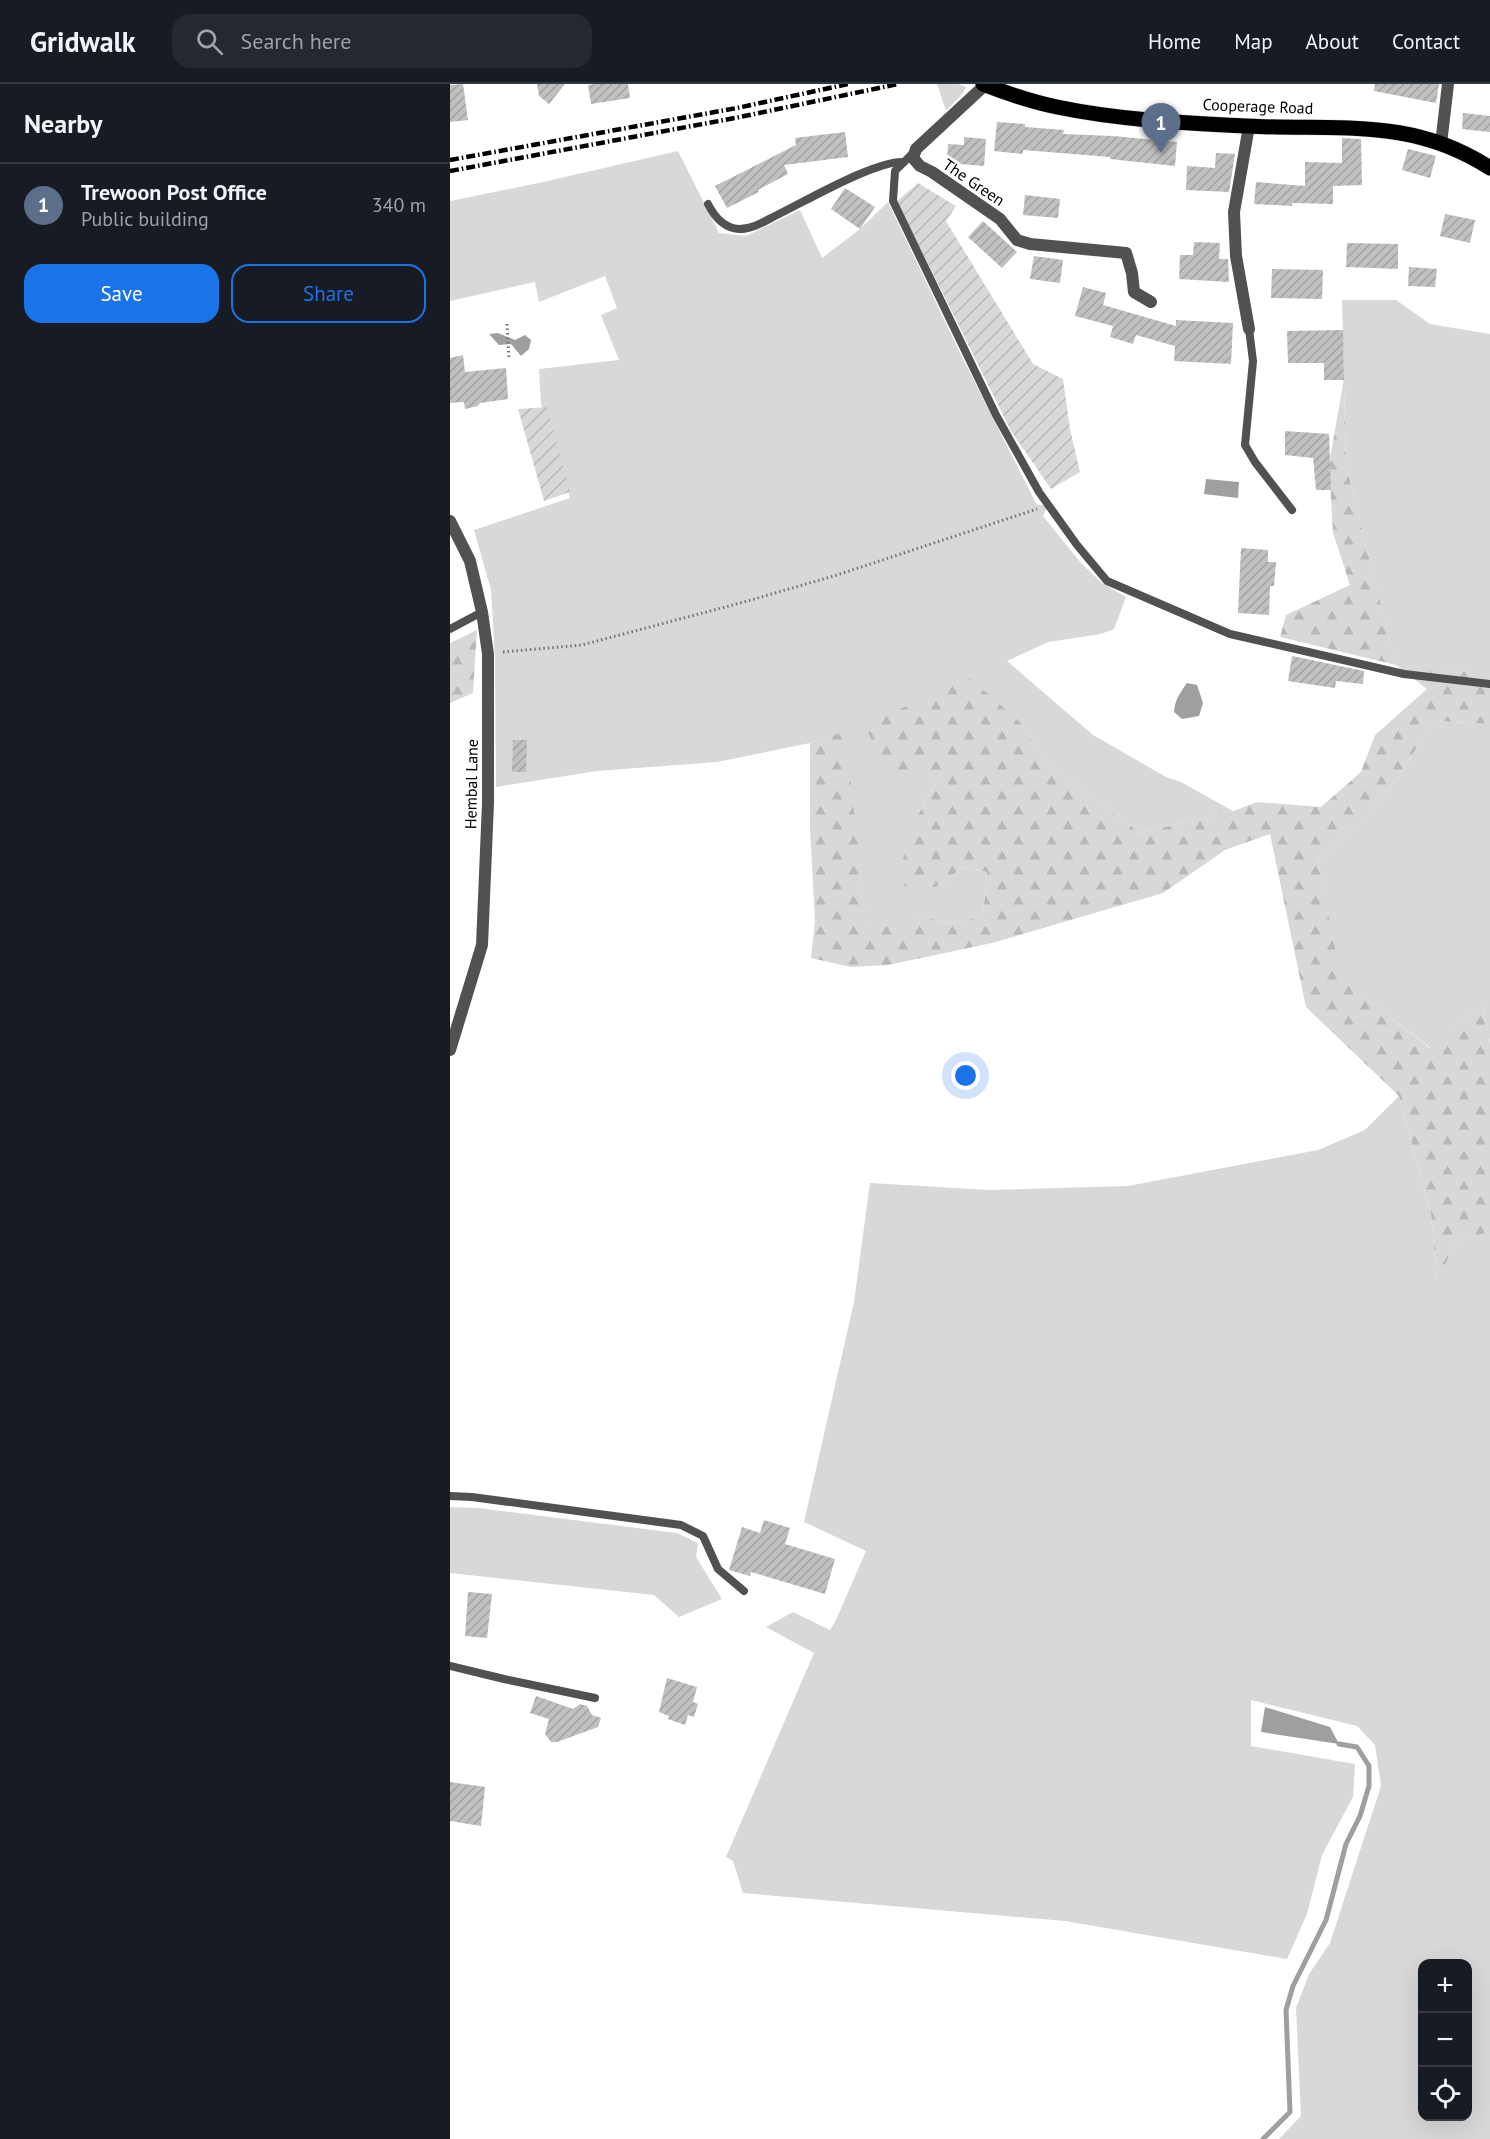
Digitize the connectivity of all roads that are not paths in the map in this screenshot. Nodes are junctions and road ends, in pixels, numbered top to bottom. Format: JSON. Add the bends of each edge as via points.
{"nodes":[{"id":1,"x":984,"y":84,"type":"edge"},
{"id":2,"x":1448,"y":84,"type":"edge"},
{"id":3,"x":1249,"y":126,"type":"junction"},
{"id":4,"x":1441,"y":144,"type":"junction"},
{"id":5,"x":916,"y":149,"type":"junction"},
{"id":6,"x":904,"y":162,"type":"junction"},
{"id":7,"x":1490,"y":168,"type":"edge"},
{"id":8,"x":708,"y":204,"type":"dead end"},
{"id":9,"x":1151,"y":302,"type":"dead end"},
{"id":10,"x":1250,"y":329,"type":"joint"},
{"id":11,"x":1292,"y":510,"type":"dead end"},
{"id":12,"x":450,"y":520,"type":"edge"},
{"id":13,"x":482,"y":612,"type":"junction"},
{"id":14,"x":450,"y":630,"type":"edge"},
{"id":15,"x":1490,"y":684,"type":"edge"},
{"id":16,"x":450,"y":1050,"type":"edge"},
{"id":17,"x":450,"y":1496,"type":"edge"},
{"id":18,"x":744,"y":1591,"type":"dead end"},
{"id":19,"x":450,"y":1666,"type":"edge"},
{"id":20,"x":595,"y":1698,"type":"dead end"}],
"edges":[{"from":1,"to":3,"type":"main road","name":"Cooperage Road","via":[[1054,107]]},
{"from":1,"to":5,"type":"street"},
{"from":2,"to":4,"type":"street"},
{"from":3,"to":4,"type":"main road","name":"Cooperage Road","via":[[1368,128]]},
{"from":3,"to":10,"type":"street","via":[[1234,220],[1236,256]]},
{"from":4,"to":7,"type":"main road","name":"Cooperage Road"},
{"from":5,"to":6,"type":"lane"},
{"from":5,"to":9,"type":"street","name":"The Green","via":[[913,158],[920,166],[1000,219],[1017,240],[1126,253],[1134,292]]},
{"from":6,"to":8,"type":"lane","via":[[892,161],[754,226],[737,229],[723,223]]},
{"from":6,"to":15,"type":"lane","via":[[895,171],[893,201],[996,415],[1048,505],[1107,580],[1230,634],[1404,674]]},
{"from":10,"to":11,"type":"lane","via":[[1253,361],[1245,445]]},
{"from":12,"to":13,"type":"street","name":"Hembal Lane","via":[[470,561]]},
{"from":13,"to":14,"type":"lane"},
{"from":13,"to":16,"type":"street","name":"Hembal Lane","via":[[488,665],[488,803],[482,945]]},
{"from":17,"to":18,"type":"lane","via":[[681,1525],[703,1536],[718,1569]]},
{"from":19,"to":20,"type":"lane"}]}
